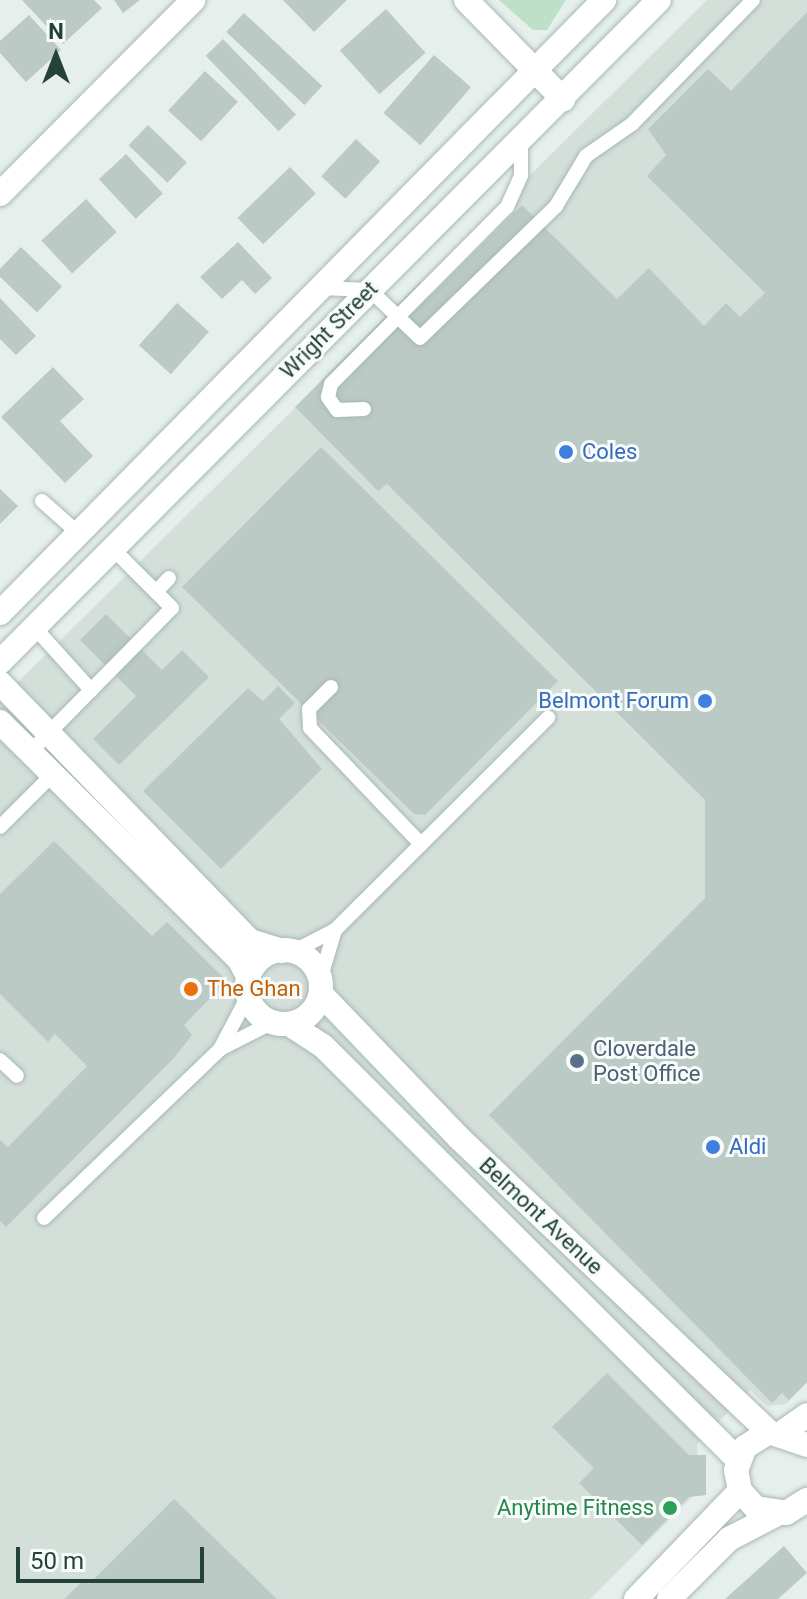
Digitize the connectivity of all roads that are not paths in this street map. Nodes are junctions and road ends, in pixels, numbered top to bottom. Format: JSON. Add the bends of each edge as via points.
{"nodes":[{"id":1,"x":193,"y":0,"type":"edge"},
{"id":2,"x":466,"y":0,"type":"edge"},
{"id":3,"x":604,"y":0,"type":"edge"},
{"id":4,"x":659,"y":0,"type":"edge"},
{"id":5,"x":753,"y":0,"type":"edge"},
{"id":6,"x":534,"y":70,"type":"junction"},
{"id":7,"x":563,"y":99,"type":"junction"},
{"id":8,"x":521,"y":140,"type":"junction"},
{"id":9,"x":0,"y":194,"type":"edge"},
{"id":10,"x":320,"y":288,"type":"junction"},
{"id":11,"x":370,"y":290,"type":"junction"},
{"id":12,"x":364,"y":409,"type":"dead end"},
{"id":13,"x":42,"y":501,"type":"dead end"},
{"id":14,"x":77,"y":532,"type":"junction"},
{"id":15,"x":113,"y":549,"type":"junction"},
{"id":16,"x":169,"y":578,"type":"dead end"},
{"id":17,"x":156,"y":592,"type":"junction"},
{"id":18,"x":0,"y":613,"type":"edge"},
{"id":19,"x":35,"y":628,"type":"junction"},
{"id":20,"x":0,"y":662,"type":"edge"},
{"id":21,"x":0,"y":683,"type":"edge"},
{"id":22,"x":331,"y":687,"type":"dead end"},
{"id":23,"x":91,"y":690,"type":"junction"},
{"id":24,"x":548,"y":718,"type":"dead end"},
{"id":25,"x":0,"y":722,"type":"edge"},
{"id":26,"x":49,"y":733,"type":"junction"},
{"id":27,"x":30,"y":752,"type":"junction"},
{"id":28,"x":53,"y":774,"type":"junction"},
{"id":29,"x":0,"y":827,"type":"edge"},
{"id":30,"x":421,"y":844,"type":"junction"},
{"id":31,"x":335,"y":930,"type":"junction"},
{"id":32,"x":290,"y":950,"type":"junction"},
{"id":33,"x":248,"y":986,"type":"junction"},
{"id":34,"x":320,"y":987,"type":"junction"},
{"id":35,"x":281,"y":1023,"type":"junction"},
{"id":36,"x":220,"y":1049,"type":"junction"},
{"id":37,"x":0,"y":1060,"type":"edge"},
{"id":38,"x":17,"y":1076,"type":"dead end"},
{"id":39,"x":44,"y":1218,"type":"dead end"},
{"id":40,"x":807,"y":1415,"type":"edge"},
{"id":41,"x":776,"y":1432,"type":"junction"},
{"id":42,"x":807,"y":1445,"type":"edge"},
{"id":43,"x":738,"y":1460,"type":"junction"},
{"id":44,"x":740,"y":1491,"type":"junction"},
{"id":45,"x":807,"y":1500,"type":"edge"},
{"id":46,"x":782,"y":1513,"type":"junction"},
{"id":47,"x":807,"y":1525,"type":"edge"},
{"id":48,"x":636,"y":1599,"type":"edge"},
{"id":49,"x":669,"y":1599,"type":"edge"}],
"edges":[{"from":1,"to":9,"type":"street"},
{"from":2,"to":6,"type":"street"},
{"from":3,"to":6,"type":"street","name":"Wright Street"},
{"from":4,"to":7,"type":"street","name":"Wright Street"},
{"from":5,"to":11,"type":"lane","via":[[632,124],[586,156],[556,206],[420,338]]},
{"from":6,"to":7,"type":"street"},
{"from":6,"to":10,"type":"street","name":"Wright Street"},
{"from":7,"to":8,"type":"street","name":"Wright Street"},
{"from":8,"to":11,"type":"street","name":"Wright Street"},
{"from":8,"to":12,"type":"lane","via":[[516,194],[331,384],[328,397],[337,410]]},
{"from":10,"to":11,"type":"lane"},
{"from":10,"to":14,"type":"street","name":"Wright Street"},
{"from":11,"to":15,"type":"street","name":"Wright Street"},
{"from":13,"to":14,"type":"lane"},
{"from":14,"to":18,"type":"street","name":"Wright Street"},
{"from":15,"to":17,"type":"lane"},
{"from":15,"to":19,"type":"street","name":"Wright Street"},
{"from":16,"to":17,"type":"lane"},
{"from":17,"to":23,"type":"lane","via":[[172,608]]},
{"from":19,"to":20,"type":"street","name":"Wright Street"},
{"from":19,"to":23,"type":"lane"},
{"from":21,"to":26,"type":"street"},
{"from":22,"to":30,"type":"lane","via":[[309,709],[310,728]]},
{"from":23,"to":26,"type":"lane"},
{"from":24,"to":30,"type":"lane"},
{"from":25,"to":27,"type":"street","name":"Belmont Avenue"},
{"from":26,"to":27,"type":"lane"},
{"from":26,"to":32,"type":"street","via":[[250,941]]},
{"from":27,"to":28,"type":"street","name":"Belmont Avenue"},
{"from":28,"to":29,"type":"lane"},
{"from":28,"to":33,"type":"street","name":"Belmont Avenue"},
{"from":30,"to":31,"type":"lane"},
{"from":31,"to":32,"type":"lane"},
{"from":31,"to":34,"type":"lane"},
{"from":32,"to":33,"type":"street","via":[[269,954]]},
{"from":32,"to":34,"type":"street","name":"Belmont Avenue"},
{"from":33,"to":35,"type":"street","name":"Belmont Avenue","via":[[252,1008]]},
{"from":33,"to":36,"type":"lane"},
{"from":34,"to":35,"type":"street","via":[[310,1014]]},
{"from":34,"to":41,"type":"street","name":"Belmont Avenue","via":[[458,1137]]},
{"from":35,"to":36,"type":"lane"},
{"from":35,"to":43,"type":"street","name":"Belmont Avenue","via":[[323,1046]]},
{"from":36,"to":39,"type":"lane"},
{"from":37,"to":38,"type":"lane"},
{"from":40,"to":41,"type":"street"},
{"from":41,"to":42,"type":"street","name":"Belmont Avenue"},
{"from":41,"to":43,"type":"street","via":[[745,1447]]},
{"from":43,"to":44,"type":"street"},
{"from":44,"to":46,"type":"street","via":[[756,1508]]},
{"from":44,"to":48,"type":"street"},
{"from":45,"to":46,"type":"street"},
{"from":46,"to":47,"type":"street"},
{"from":46,"to":49,"type":"street","via":[[729,1539]]}]}
